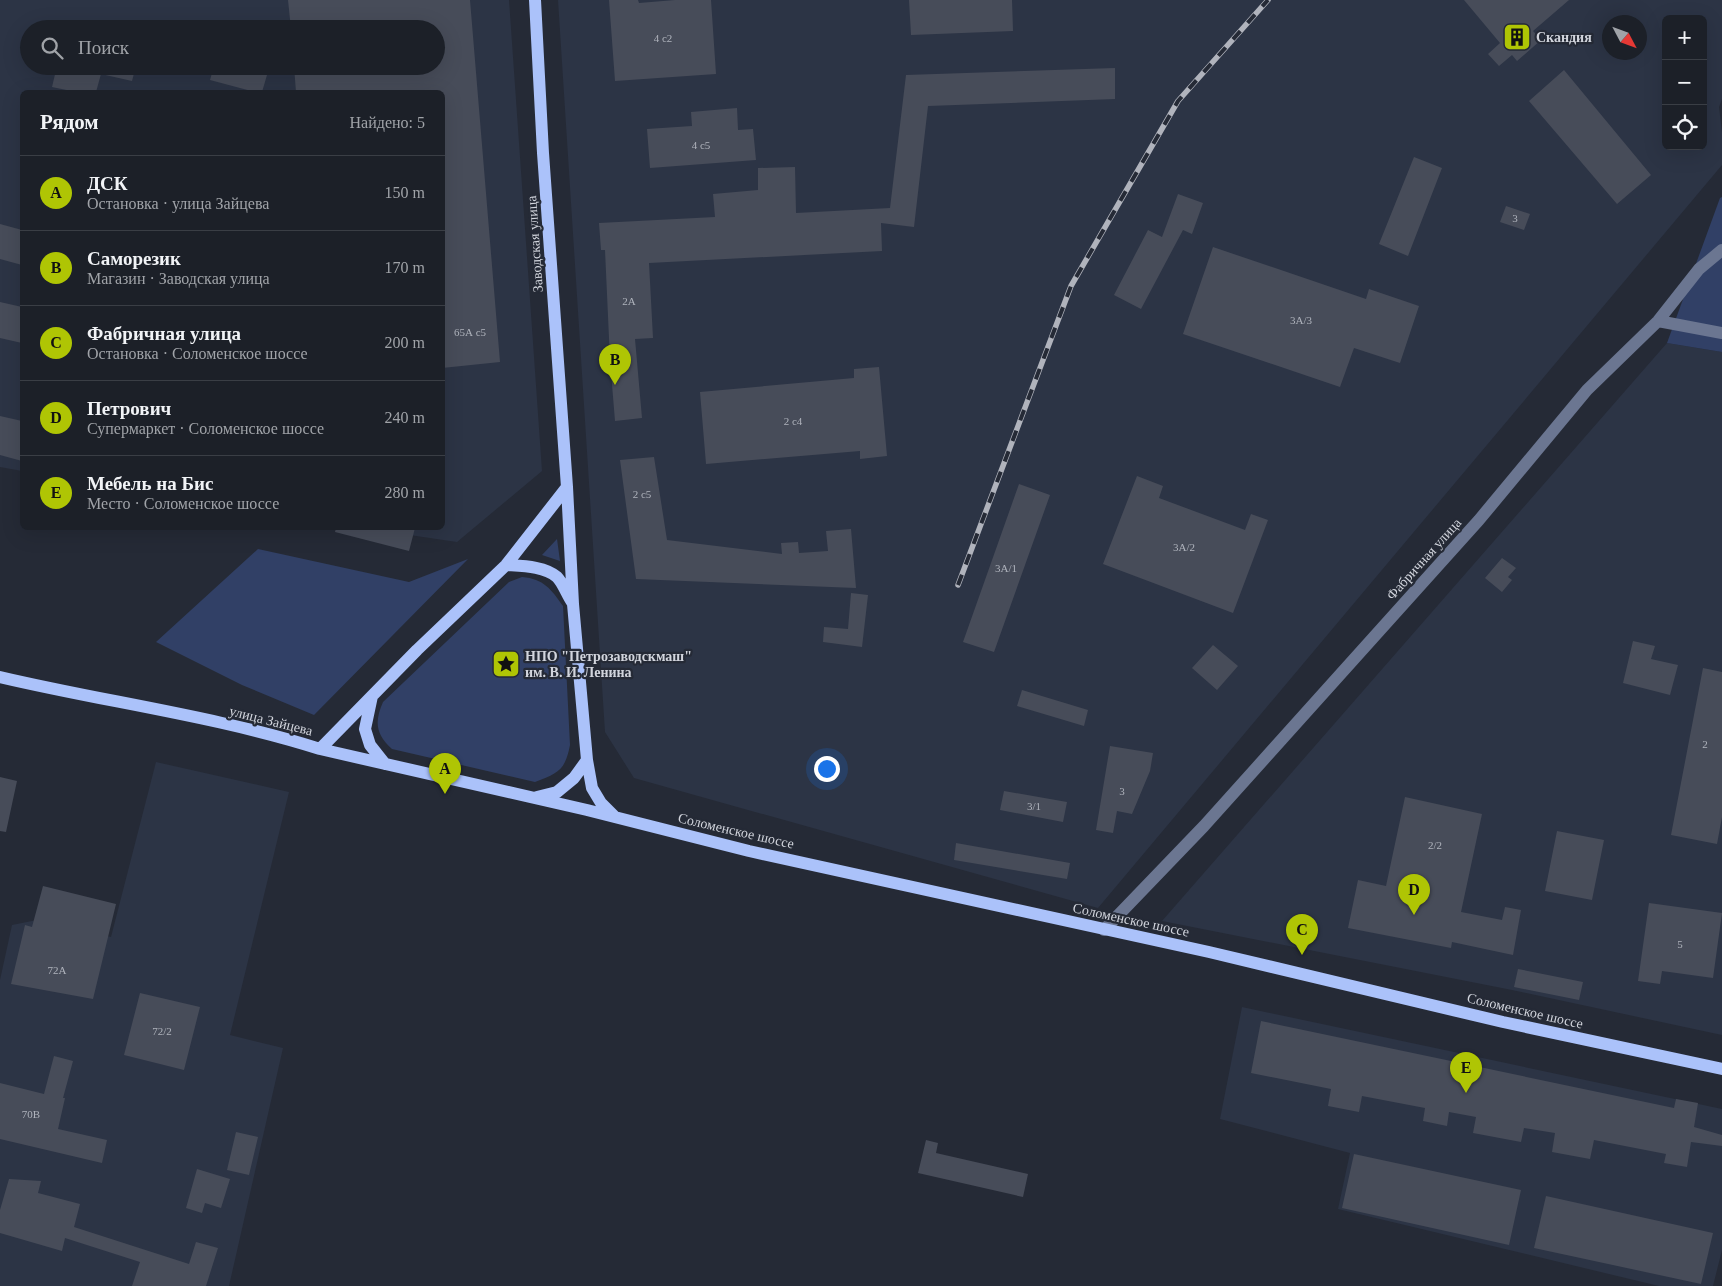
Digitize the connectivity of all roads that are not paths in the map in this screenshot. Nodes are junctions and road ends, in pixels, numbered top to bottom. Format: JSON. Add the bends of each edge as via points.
{"nodes":[{"id":1,"x":536,"y":0,"type":"edge"},
{"id":2,"x":1722,"y":250,"type":"edge"},
{"id":3,"x":1658,"y":321,"type":"junction"},
{"id":4,"x":1722,"y":333,"type":"edge"},
{"id":5,"x":567,"y":486,"type":"junction"},
{"id":6,"x":506,"y":564,"type":"junction"},
{"id":7,"x":573,"y":604,"type":"junction"},
{"id":8,"x":0,"y":677,"type":"edge"},
{"id":9,"x":372,"y":696,"type":"junction"},
{"id":10,"x":320,"y":749,"type":"junction"},
{"id":11,"x":587,"y":760,"type":"junction"},
{"id":12,"x":385,"y":764,"type":"junction"},
{"id":13,"x":533,"y":798,"type":"junction"},
{"id":14,"x":616,"y":818,"type":"junction"},
{"id":15,"x":1104,"y":930,"type":"junction"},
{"id":16,"x":1722,"y":1069,"type":"edge"}],
"edges":[{"from":1,"to":5,"type":"main road","name":"Заводская улица","via":[[543,152]]},
{"from":2,"to":3,"type":"street","name":"Фабричная улица","via":[[1699,269]]},
{"from":3,"to":4,"type":"street"},
{"from":3,"to":15,"type":"street","name":"Фабричная улица","via":[[1587,390],[1473,527],[1204,826]]},
{"from":5,"to":6,"type":"main road"},
{"from":5,"to":7,"type":"main road","name":"Заводская улица"},
{"from":6,"to":7,"type":"main road","via":[[527,566],[557,577]]},
{"from":6,"to":9,"type":"main road"},
{"from":7,"to":11,"type":"main road","name":"Заводская улица"},
{"from":8,"to":10,"type":"main road","name":"улица Зайцева","via":[[226,725]]},
{"from":9,"to":10,"type":"main road"},
{"from":9,"to":12,"type":"main road","via":[[366,729],[370,745]]},
{"from":10,"to":12,"type":"main road","name":"улица Зайцева"},
{"from":11,"to":13,"type":"main road","via":[[574,778],[557,792]]},
{"from":11,"to":14,"type":"main road","name":"Заводская улица","via":[[592,788]]},
{"from":12,"to":13,"type":"main road","name":"улица Зайцева"},
{"from":13,"to":14,"type":"main road","name":"Соломенское шоссе"},
{"from":14,"to":15,"type":"main road","name":"Соломенское шоссе"},
{"from":15,"to":16,"type":"main road","name":"Соломенское шоссе"}]}
